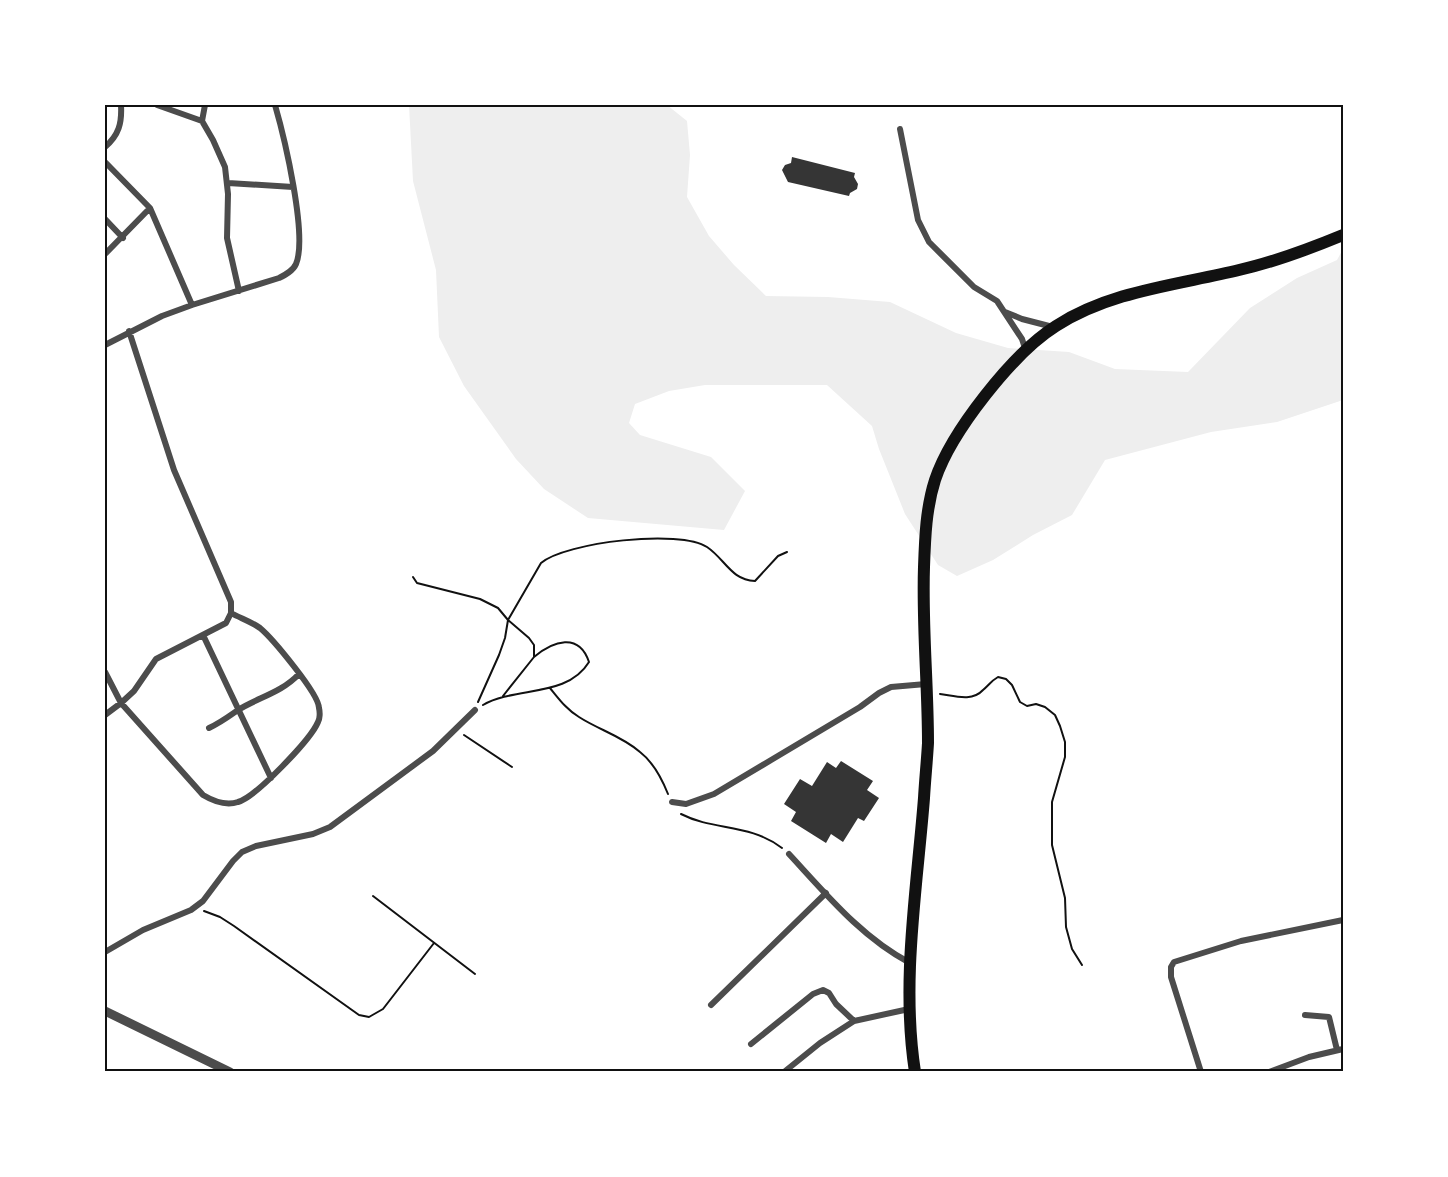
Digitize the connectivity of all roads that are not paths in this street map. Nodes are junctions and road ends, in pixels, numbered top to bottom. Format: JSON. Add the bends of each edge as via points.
{"nodes":[{"id":1,"x":121,"y":105,"type":"edge"},
{"id":2,"x":157,"y":105,"type":"edge"},
{"id":3,"x":205,"y":105,"type":"edge"},
{"id":4,"x":275,"y":105,"type":"edge"},
{"id":5,"x":202,"y":121,"type":"junction"},
{"id":6,"x":900,"y":129,"type":"dead end"},
{"id":7,"x":105,"y":147,"type":"edge"},
{"id":8,"x":105,"y":162,"type":"edge"},
{"id":9,"x":228,"y":183,"type":"junction"},
{"id":10,"x":293,"y":187,"type":"junction"},
{"id":11,"x":150,"y":208,"type":"junction"},
{"id":12,"x":105,"y":219,"type":"edge"},
{"id":13,"x":1343,"y":236,"type":"edge"},
{"id":14,"x":123,"y":238,"type":"junction"},
{"id":15,"x":105,"y":254,"type":"edge"},
{"id":16,"x":239,"y":291,"type":"junction"},
{"id":17,"x":192,"y":305,"type":"junction"},
{"id":18,"x":1005,"y":311,"type":"junction"},
{"id":19,"x":1053,"y":327,"type":"junction"},
{"id":20,"x":129,"y":331,"type":"junction"},
{"id":21,"x":105,"y":345,"type":"edge"},
{"id":22,"x":1026,"y":351,"type":"junction"},
{"id":23,"x":231,"y":613,"type":"junction"},
{"id":24,"x":203,"y":635,"type":"junction"},
{"id":25,"x":105,"y":672,"type":"edge"},
{"id":26,"x":299,"y":674,"type":"junction"},
{"id":27,"x":926,"y":689,"type":"junction"},
{"id":28,"x":121,"y":703,"type":"junction"},
{"id":29,"x":239,"y":710,"type":"junction"},
{"id":30,"x":475,"y":710,"type":"road end"},
{"id":31,"x":105,"y":715,"type":"edge"},
{"id":32,"x":209,"y":728,"type":"dead end"},
{"id":33,"x":271,"y":778,"type":"junction"},
{"id":34,"x":672,"y":802,"type":"road end"},
{"id":35,"x":789,"y":854,"type":"road end"},
{"id":36,"x":826,"y":893,"type":"junction"},
{"id":37,"x":1343,"y":920,"type":"edge"},
{"id":38,"x":105,"y":952,"type":"edge"},
{"id":39,"x":911,"y":963,"type":"junction"},
{"id":40,"x":711,"y":1005,"type":"dead end"},
{"id":41,"x":910,"y":1009,"type":"junction"},
{"id":42,"x":105,"y":1011,"type":"edge"},
{"id":43,"x":1305,"y":1015,"type":"dead end"},
{"id":44,"x":854,"y":1021,"type":"junction"},
{"id":45,"x":751,"y":1044,"type":"dead end"},
{"id":46,"x":1340,"y":1049,"type":"edge"},
{"id":47,"x":230,"y":1072,"type":"edge"},
{"id":48,"x":784,"y":1072,"type":"edge"},
{"id":49,"x":915,"y":1072,"type":"edge"},
{"id":50,"x":1201,"y":1072,"type":"edge"},
{"id":51,"x":1269,"y":1072,"type":"edge"}],
"edges":[{"from":1,"to":7,"type":"street","via":[[116,138]]},
{"from":2,"to":5,"type":"street"},
{"from":3,"to":5,"type":"street"},
{"from":4,"to":10,"type":"street"},
{"from":5,"to":9,"type":"street","via":[[225,166]]},
{"from":6,"to":18,"type":"street","via":[[918,220],[929,242],[974,287],[997,300]]},
{"from":8,"to":11,"type":"street"},
{"from":9,"to":10,"type":"street"},
{"from":9,"to":16,"type":"street","via":[[227,238]]},
{"from":10,"to":16,"type":"street","via":[[298,216],[296,264],[279,278]]},
{"from":11,"to":14,"type":"street"},
{"from":11,"to":17,"type":"street"},
{"from":12,"to":14,"type":"street"},
{"from":13,"to":19,"type":"main road","via":[[1264,264],[1104,302]]},
{"from":14,"to":15,"type":"street"},
{"from":16,"to":17,"type":"street"},
{"from":17,"to":20,"type":"street"},
{"from":18,"to":19,"type":"street"},
{"from":18,"to":22,"type":"street"},
{"from":19,"to":22,"type":"main road"},
{"from":20,"to":21,"type":"street"},
{"from":20,"to":23,"type":"street","via":[[174,470],[231,602]]},
{"from":22,"to":27,"type":"main road","via":[[957,433],[935,479],[924,547]]},
{"from":23,"to":24,"type":"street","via":[[226,623]]},
{"from":23,"to":26,"type":"street","via":[[260,628]]},
{"from":24,"to":28,"type":"street","via":[[156,659]]},
{"from":24,"to":29,"type":"street"},
{"from":25,"to":28,"type":"street"},
{"from":26,"to":29,"type":"street","via":[[289,685]]},
{"from":26,"to":33,"type":"street","via":[[320,706],[319,721]]},
{"from":27,"to":34,"type":"street","via":[[891,687],[714,794],[686,804]]},
{"from":27,"to":39,"type":"main road","via":[[928,744]]},
{"from":28,"to":31,"type":"street"},
{"from":28,"to":33,"type":"street","via":[[203,795],[212,800],[237,803]]},
{"from":29,"to":32,"type":"street"},
{"from":29,"to":33,"type":"street"},
{"from":30,"to":38,"type":"street","via":[[433,751],[330,827],[242,852],[203,901],[191,910],[143,930]]},
{"from":35,"to":36,"type":"street"},
{"from":36,"to":39,"type":"street","via":[[867,936]]},
{"from":36,"to":40,"type":"street"},
{"from":37,"to":50,"type":"street","via":[[1241,941],[1174,962],[1171,977]]},
{"from":39,"to":41,"type":"main road"},
{"from":41,"to":44,"type":"street"},
{"from":41,"to":49,"type":"main road"},
{"from":42,"to":47,"type":"street"},
{"from":43,"to":46,"type":"street","via":[[1329,1017]]},
{"from":44,"to":45,"type":"street","via":[[823,990]]},
{"from":44,"to":48,"type":"street"},
{"from":46,"to":51,"type":"street"}]}
